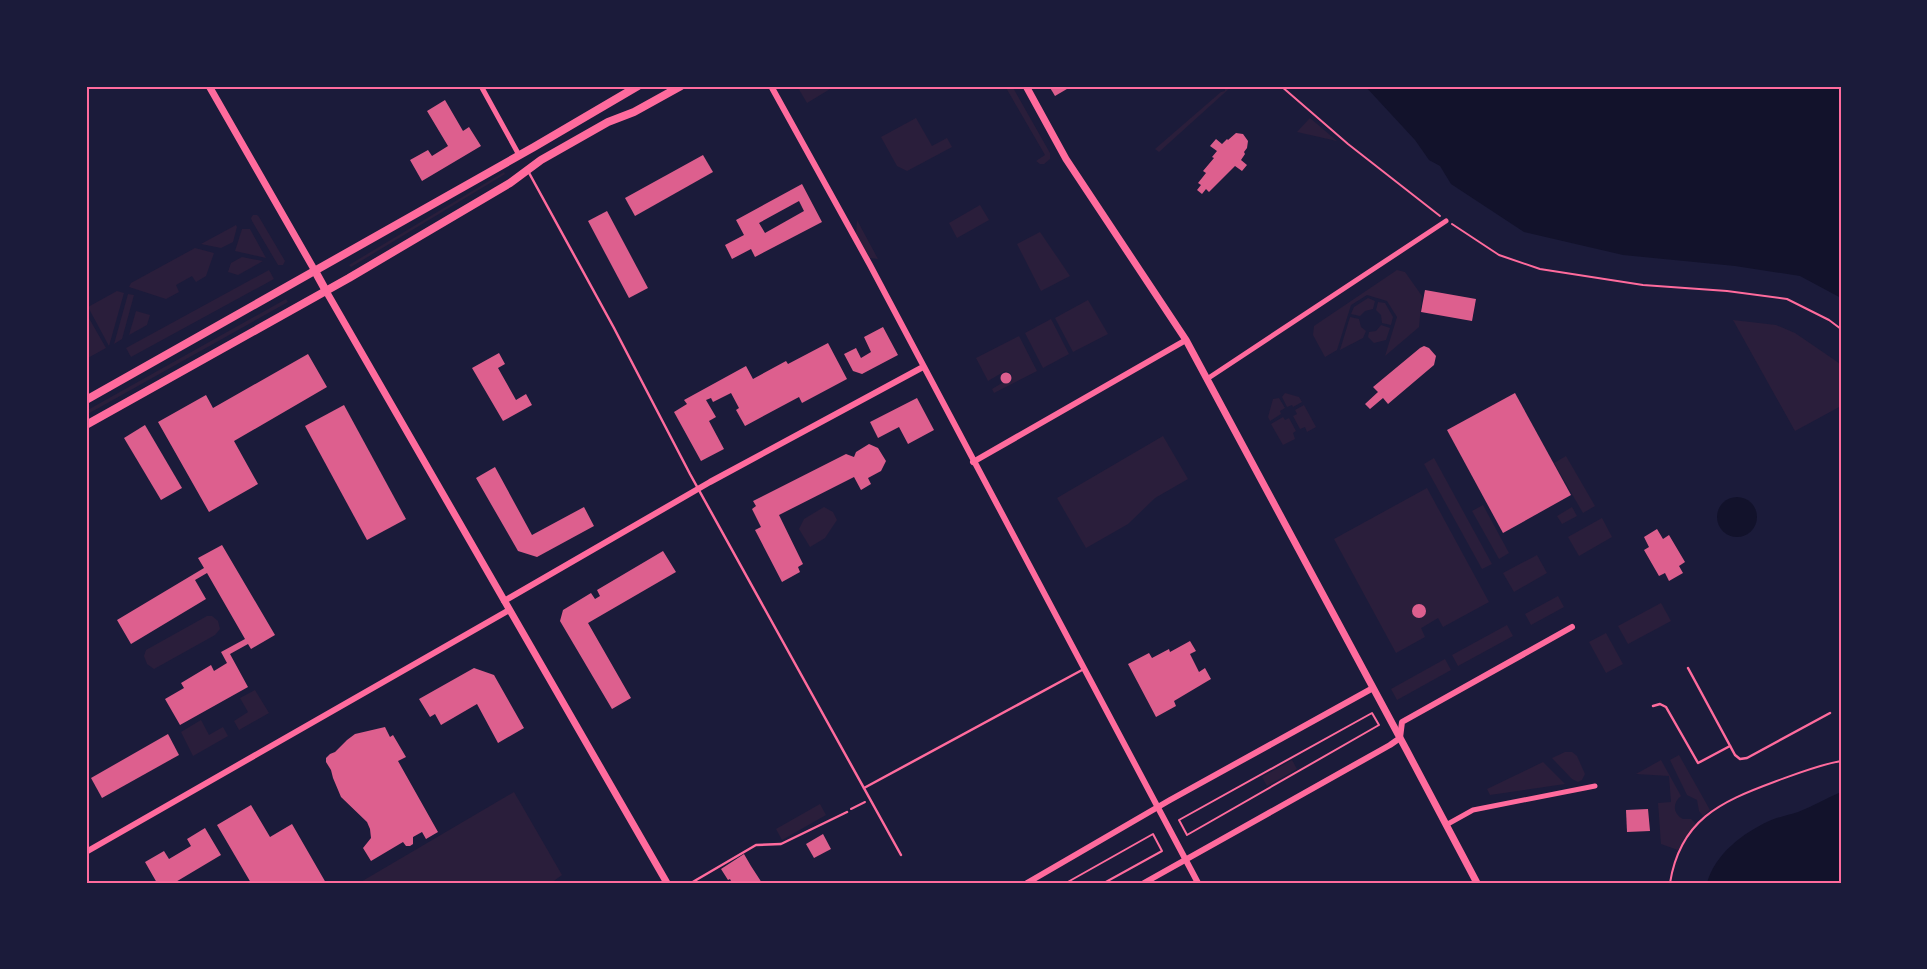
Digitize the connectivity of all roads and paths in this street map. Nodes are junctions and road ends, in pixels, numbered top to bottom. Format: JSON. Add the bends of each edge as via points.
{"nodes":[{"id":1,"x":209,"y":86,"type":"edge"},
{"id":2,"x":481,"y":86,"type":"edge"},
{"id":3,"x":638,"y":86,"type":"edge"},
{"id":4,"x":681,"y":86,"type":"edge"},
{"id":5,"x":771,"y":86,"type":"edge"},
{"id":6,"x":1026,"y":86,"type":"edge"},
{"id":7,"x":1281,"y":86,"type":"edge"},
{"id":8,"x":519,"y":155,"type":"junction"},
{"id":9,"x":528,"y":170,"type":"junction"},
{"id":10,"x":1446,"y":221,"type":"junction"},
{"id":11,"x":315,"y":271,"type":"junction"},
{"id":12,"x":326,"y":290,"type":"junction"},
{"id":13,"x":1841,"y":329,"type":"edge"},
{"id":14,"x":1186,"y":340,"type":"junction"},
{"id":15,"x":923,"y":367,"type":"junction"},
{"id":16,"x":1207,"y":379,"type":"junction"},
{"id":17,"x":86,"y":400,"type":"edge"},
{"id":18,"x":86,"y":425,"type":"edge"},
{"id":19,"x":974,"y":462,"type":"junction"},
{"id":20,"x":698,"y":489,"type":"junction"},
{"id":21,"x":504,"y":601,"type":"junction"},
{"id":22,"x":509,"y":610,"type":"junction"},
{"id":23,"x":1572,"y":627,"type":"dead end"},
{"id":24,"x":1688,"y":668,"type":"dead end"},
{"id":25,"x":1084,"y":669,"type":"junction"},
{"id":26,"x":1373,"y":688,"type":"junction"},
{"id":27,"x":1653,"y":706,"type":"dead end"},
{"id":28,"x":1830,"y":713,"type":"dead end"},
{"id":29,"x":1390,"y":719,"type":"junction"},
{"id":30,"x":1402,"y":722,"type":"junction"},
{"id":31,"x":1400,"y":738,"type":"junction"},
{"id":32,"x":1730,"y":746,"type":"junction"},
{"id":33,"x":1841,"y":761,"type":"edge"},
{"id":34,"x":1595,"y":786,"type":"dead end"},
{"id":35,"x":864,"y":788,"type":"junction"},
{"id":36,"x":870,"y":800,"type":"junction"},
{"id":37,"x":1158,"y":807,"type":"junction"},
{"id":38,"x":847,"y":812,"type":"joint"},
{"id":39,"x":1446,"y":825,"type":"junction"},
{"id":40,"x":1187,"y":835,"type":"joint"},
{"id":41,"x":86,"y":852,"type":"edge"},
{"id":42,"x":901,"y":855,"type":"dead end"},
{"id":43,"x":1185,"y":859,"type":"junction"},
{"id":44,"x":666,"y":883,"type":"edge"},
{"id":45,"x":691,"y":883,"type":"edge"},
{"id":46,"x":1027,"y":883,"type":"edge"},
{"id":47,"x":1066,"y":883,"type":"edge"},
{"id":48,"x":1104,"y":883,"type":"edge"},
{"id":49,"x":1144,"y":883,"type":"edge"},
{"id":50,"x":1198,"y":883,"type":"edge"},
{"id":51,"x":1476,"y":883,"type":"edge"},
{"id":52,"x":1670,"y":883,"type":"edge"}],
"edges":[{"from":1,"to":11,"type":"main road"},
{"from":2,"to":8,"type":"street"},
{"from":3,"to":8,"type":"main road"},
{"from":4,"to":9,"type":"main road","via":[[634,112],[608,122]]},
{"from":5,"to":15,"type":"street"},
{"from":6,"to":14,"type":"main road","via":[[1066,159]]},
{"from":7,"to":10,"type":"path"},
{"from":8,"to":9,"type":"main road"},
{"from":8,"to":11,"type":"main road"},
{"from":9,"to":12,"type":"main road"},
{"from":9,"to":20,"type":"lane"},
{"from":10,"to":13,"type":"path","via":[[1499,255],[1540,269],[1643,285],[1787,298]]},
{"from":10,"to":16,"type":"street"},
{"from":11,"to":12,"type":"main road"},
{"from":11,"to":17,"type":"main road"},
{"from":12,"to":18,"type":"main road"},
{"from":12,"to":21,"type":"main road"},
{"from":14,"to":16,"type":"main road"},
{"from":14,"to":19,"type":"street"},
{"from":15,"to":19,"type":"street"},
{"from":15,"to":20,"type":"street"},
{"from":16,"to":26,"type":"main road"},
{"from":19,"to":25,"type":"street"},
{"from":20,"to":21,"type":"street"},
{"from":20,"to":35,"type":"lane"},
{"from":21,"to":22,"type":"main road"},
{"from":22,"to":41,"type":"street"},
{"from":22,"to":44,"type":"main road"},
{"from":23,"to":30,"type":"street"},
{"from":24,"to":32,"type":"lane"},
{"from":25,"to":35,"type":"lane"},
{"from":25,"to":37,"type":"street"},
{"from":26,"to":29,"type":"main road"},
{"from":26,"to":37,"type":"street"},
{"from":27,"to":32,"type":"lane","via":[[1660,704],[1666,707],[1698,763]]},
{"from":28,"to":32,"type":"lane","via":[[1747,758],[1737,758]]},
{"from":29,"to":30,"type":"street"},
{"from":29,"to":31,"type":"main road"},
{"from":30,"to":31,"type":"street"},
{"from":31,"to":39,"type":"main road"},
{"from":31,"to":43,"type":"street"},
{"from":33,"to":52,"type":"path","via":[[1800,772],[1714,809],[1690,832],[1680,848]]},
{"from":34,"to":39,"type":"street","via":[[1473,810]]},
{"from":35,"to":36,"type":"lane"},
{"from":36,"to":38,"type":"path"},
{"from":36,"to":42,"type":"lane"},
{"from":37,"to":43,"type":"street"},
{"from":37,"to":46,"type":"street"},
{"from":38,"to":45,"type":"lane","via":[[781,844],[756,845]]},
{"from":39,"to":51,"type":"main road"},
{"from":40,"to":40,"type":"path","via":[[1379,725],[1372,713],[1180,820]]},
{"from":43,"to":49,"type":"street"},
{"from":43,"to":50,"type":"street"},
{"from":47,"to":48,"type":"path","via":[[1153,834],[1162,851]]}]}
